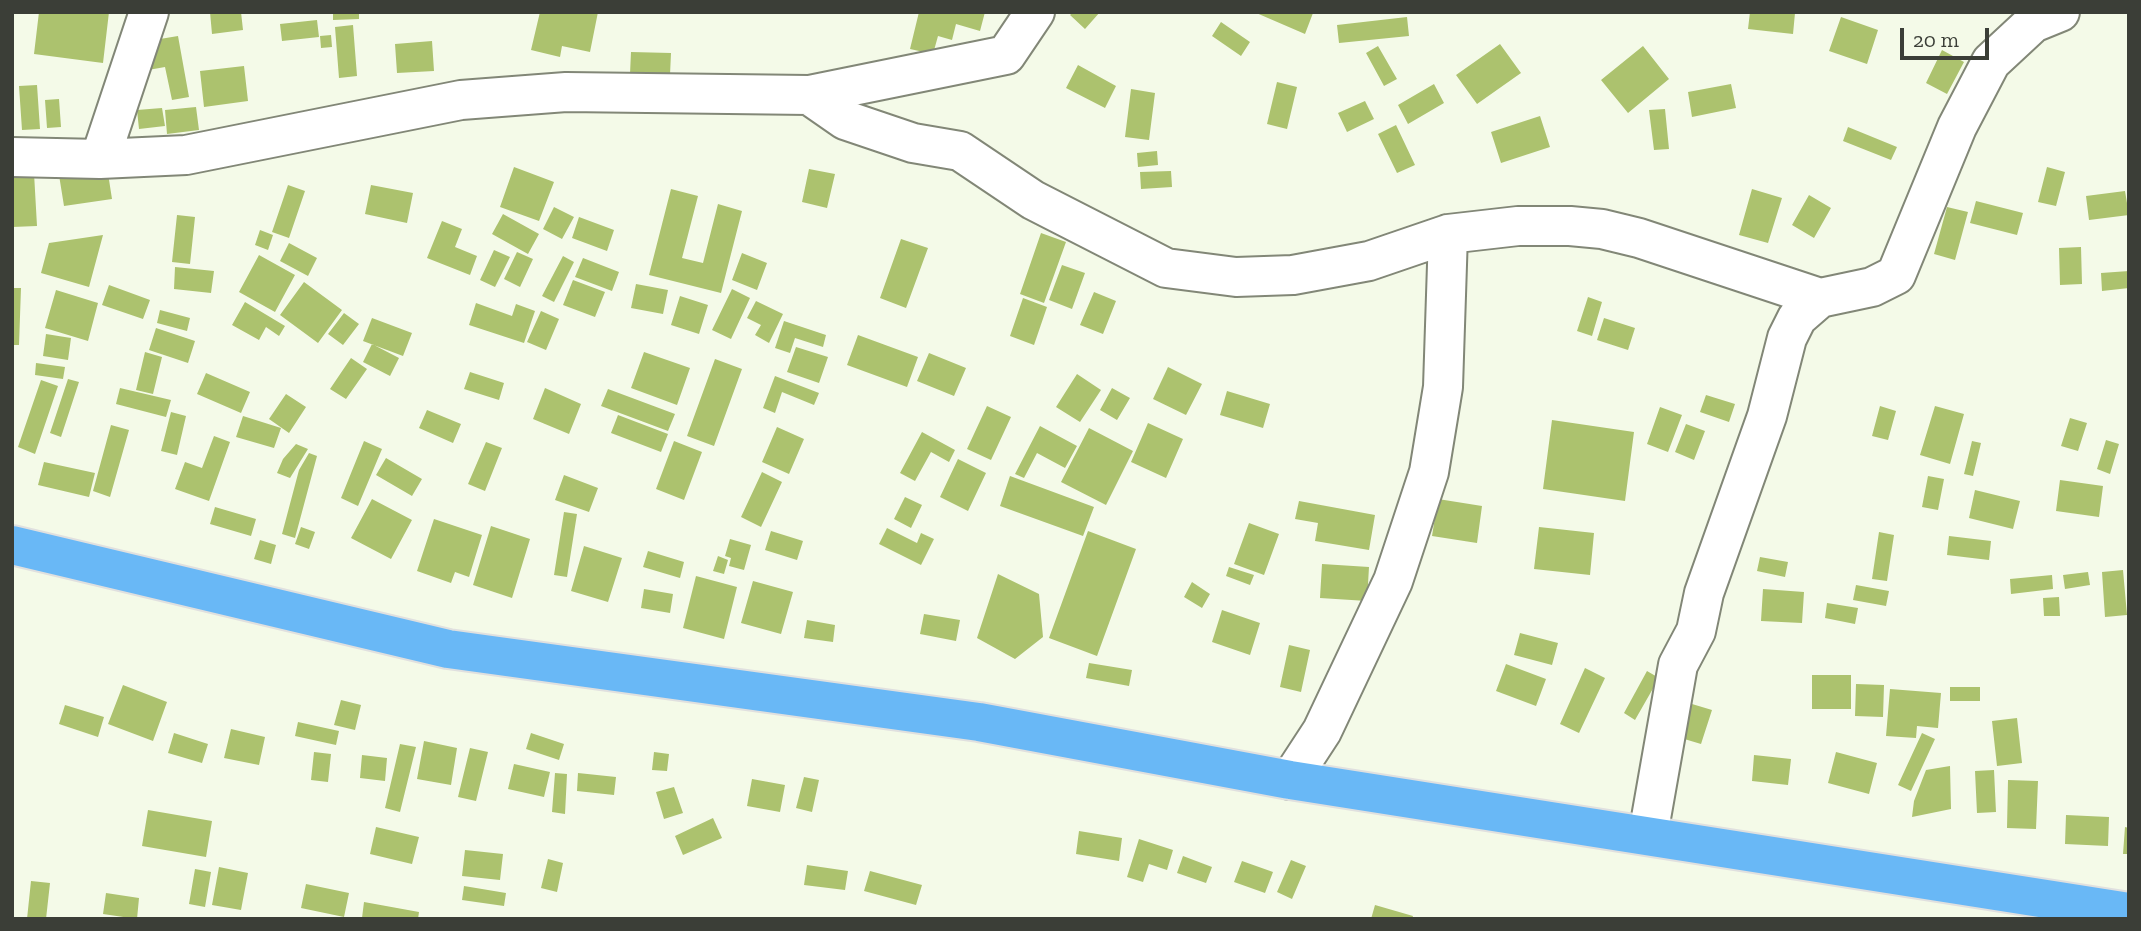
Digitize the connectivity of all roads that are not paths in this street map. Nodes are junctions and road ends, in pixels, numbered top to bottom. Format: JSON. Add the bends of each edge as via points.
{"nodes":[{"id":1,"x":149,"y":12,"type":"edge"},
{"id":2,"x":1035,"y":12,"type":"edge"},
{"id":3,"x":2060,"y":12,"type":"edge"},
{"id":4,"x":809,"y":95,"type":"junction"},
{"id":5,"x":12,"y":157,"type":"edge"},
{"id":6,"x":100,"y":159,"type":"junction"},
{"id":7,"x":1448,"y":234,"type":"junction"},
{"id":8,"x":1819,"y":298,"type":"junction"},
{"id":9,"x":12,"y":545,"type":"edge"},
{"id":10,"x":1290,"y":780,"type":"junction"},
{"id":11,"x":1648,"y":835,"type":"junction"},
{"id":12,"x":2129,"y":912,"type":"edge"}],
"edges":[{"from":1,"to":6,"type":"street"},
{"from":2,"to":4,"type":"street","via":[[1006,55]]},
{"from":3,"to":8,"type":"street","via":[[2034,23],[1991,62],[1958,127],[1896,275],[1872,288]]},
{"from":4,"to":6,"type":"street","via":[[566,92],[461,100],[186,155]]},
{"from":4,"to":7,"type":"street","via":[[845,120],[913,143],[960,151],[1034,200],[1166,268],[1236,277],[1293,275],[1369,261]]},
{"from":5,"to":6,"type":"street"},
{"from":7,"to":8,"type":"street","via":[[1518,226],[1602,229],[1639,237]]},
{"from":7,"to":10,"type":"street","via":[[1443,387],[1429,472],[1393,581],[1322,731]]},
{"from":8,"to":11,"type":"street","via":[[1797,318],[1787,338],[1767,416],[1703,593],[1696,631],[1678,665]]},
{"from":9,"to":10,"type":"highway","via":[[448,649],[979,722]]},
{"from":10,"to":11,"type":"highway"},
{"from":11,"to":12,"type":"highway"}]}
